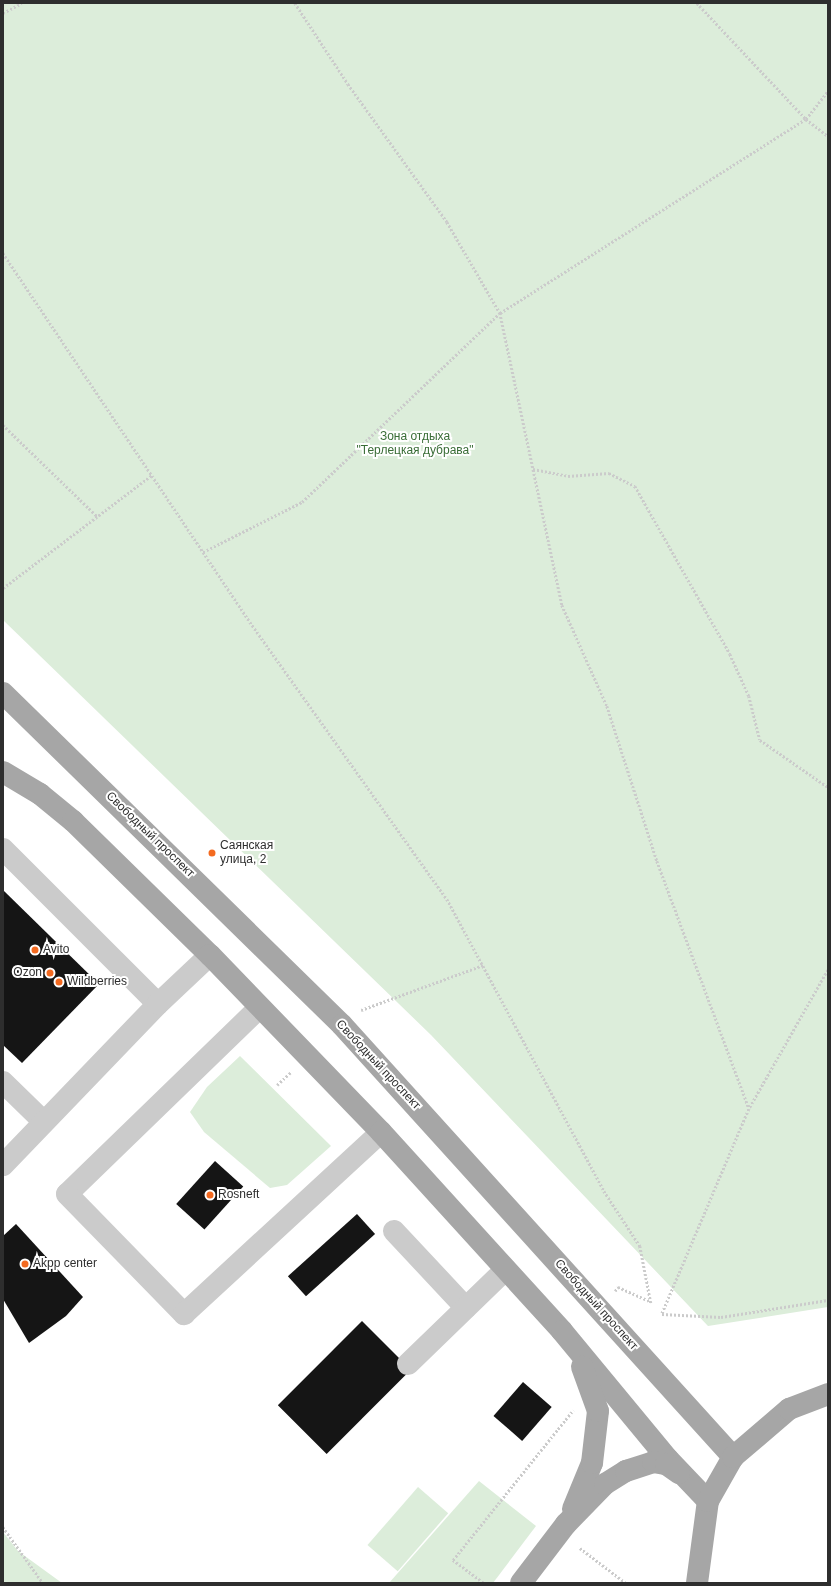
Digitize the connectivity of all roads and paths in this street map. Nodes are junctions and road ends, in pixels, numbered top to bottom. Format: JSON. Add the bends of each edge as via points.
{"nodes":[{"id":1,"x":22,"y":3,"type":"edge"},
{"id":2,"x":295,"y":3,"type":"edge"},
{"id":3,"x":697,"y":3,"type":"edge"},
{"id":4,"x":3,"y":12,"type":"edge"},
{"id":5,"x":828,"y":91,"type":"edge"},
{"id":6,"x":806,"y":119,"type":"junction"},
{"id":7,"x":828,"y":136,"type":"edge"},
{"id":8,"x":3,"y":253,"type":"edge"},
{"id":9,"x":500,"y":313,"type":"junction"},
{"id":10,"x":3,"y":425,"type":"edge"},
{"id":11,"x":533,"y":469,"type":"junction"},
{"id":12,"x":152,"y":476,"type":"junction"},
{"id":13,"x":98,"y":517,"type":"junction"},
{"id":14,"x":203,"y":552,"type":"junction"},
{"id":15,"x":3,"y":588,"type":"edge"},
{"id":16,"x":3,"y":693,"type":"edge"},
{"id":17,"x":3,"y":772,"type":"edge"},
{"id":18,"x":828,"y":787,"type":"edge"},
{"id":19,"x":3,"y":849,"type":"edge"},
{"id":20,"x":210,"y":955,"type":"junction"},
{"id":21,"x":483,"y":965,"type":"junction"},
{"id":22,"x":828,"y":970,"type":"edge"},
{"id":23,"x":158,"y":1004,"type":"junction"},
{"id":24,"x":259,"y":1008,"type":"junction"},
{"id":25,"x":357,"y":1012,"type":"dead end"},
{"id":26,"x":293,"y":1071,"type":"dead end"},
{"id":27,"x":3,"y":1082,"type":"edge"},
{"id":28,"x":277,"y":1084,"type":"dead end"},
{"id":29,"x":749,"y":1109,"type":"junction"},
{"id":30,"x":44,"y":1122,"type":"junction"},
{"id":31,"x":381,"y":1132,"type":"junction"},
{"id":32,"x":3,"y":1165,"type":"edge"},
{"id":33,"x":394,"y":1231,"type":"dead end"},
{"id":34,"x":506,"y":1269,"type":"junction"},
{"id":35,"x":614,"y":1294,"type":"dead end"},
{"id":36,"x":828,"y":1300,"type":"edge"},
{"id":37,"x":466,"y":1308,"type":"junction"},
{"id":38,"x":562,"y":1331,"type":"junction"},
{"id":39,"x":408,"y":1364,"type":"dead end"},
{"id":40,"x":828,"y":1394,"type":"edge"},
{"id":41,"x":579,"y":1404,"type":"dead end"},
{"id":42,"x":733,"y":1456,"type":"junction"},
{"id":43,"x":683,"y":1476,"type":"junction"},
{"id":44,"x":708,"y":1501,"type":"junction"},
{"id":45,"x":566,"y":1524,"type":"junction"},
{"id":46,"x":3,"y":1526,"type":"edge"},
{"id":47,"x":580,"y":1548,"type":"dead end"},
{"id":48,"x":43,"y":1583,"type":"edge"},
{"id":49,"x":482,"y":1583,"type":"edge"},
{"id":50,"x":521,"y":1583,"type":"edge"},
{"id":51,"x":626,"y":1583,"type":"edge"},
{"id":52,"x":697,"y":1583,"type":"edge"}],
"edges":[{"from":1,"to":4,"type":"path"},
{"from":2,"to":9,"type":"path","via":[[348,84],[448,222]]},
{"from":3,"to":6,"type":"path"},
{"from":5,"to":6,"type":"path"},
{"from":6,"to":7,"type":"path"},
{"from":6,"to":9,"type":"path"},
{"from":8,"to":12,"type":"path"},
{"from":9,"to":11,"type":"path"},
{"from":9,"to":14,"type":"path","via":[[302,502]]},
{"from":10,"to":13,"type":"path"},
{"from":11,"to":18,"type":"path","via":[[568,476],[609,473],[635,486],[730,654],[749,696],[760,740]]},
{"from":11,"to":29,"type":"path","via":[[562,604],[608,706],[657,861]]},
{"from":12,"to":13,"type":"path"},
{"from":12,"to":14,"type":"path"},
{"from":13,"to":15,"type":"path"},
{"from":14,"to":21,"type":"path","via":[[447,899]]},
{"from":16,"to":42,"type":"main road","name":"Свободный проспект","via":[[342,1025]]},
{"from":17,"to":20,"type":"main road","via":[[40,794],[73,822]]},
{"from":19,"to":23,"type":"lane"},
{"from":20,"to":23,"type":"lane"},
{"from":20,"to":24,"type":"main road"},
{"from":21,"to":25,"type":"path"},
{"from":21,"to":35,"type":"path","via":[[604,1191],[640,1246],[651,1303],[618,1287]]},
{"from":22,"to":29,"type":"path"},
{"from":23,"to":30,"type":"lane"},
{"from":24,"to":31,"type":"main road"},
{"from":24,"to":31,"type":"lane","via":[[67,1194],[184,1314]]},
{"from":26,"to":28,"type":"path"},
{"from":27,"to":30,"type":"lane"},
{"from":29,"to":36,"type":"path","via":[[662,1314],[721,1317]]},
{"from":30,"to":32,"type":"lane"},
{"from":31,"to":34,"type":"main road"},
{"from":33,"to":37,"type":"lane"},
{"from":34,"to":37,"type":"lane"},
{"from":34,"to":38,"type":"main road"},
{"from":37,"to":39,"type":"lane"},
{"from":38,"to":43,"type":"main road"},
{"from":38,"to":45,"type":"main road","via":[[590,1382],[598,1411],[592,1463]]},
{"from":40,"to":42,"type":"main road","via":[[789,1409]]},
{"from":41,"to":49,"type":"path","via":[[453,1560]]},
{"from":42,"to":44,"type":"main road"},
{"from":43,"to":44,"type":"main road"},
{"from":43,"to":45,"type":"main road","via":[[666,1464],[653,1462],[636,1467],[605,1484]]},
{"from":44,"to":52,"type":"main road"},
{"from":45,"to":50,"type":"main road"},
{"from":46,"to":48,"type":"path"},
{"from":47,"to":51,"type":"path"}]}
